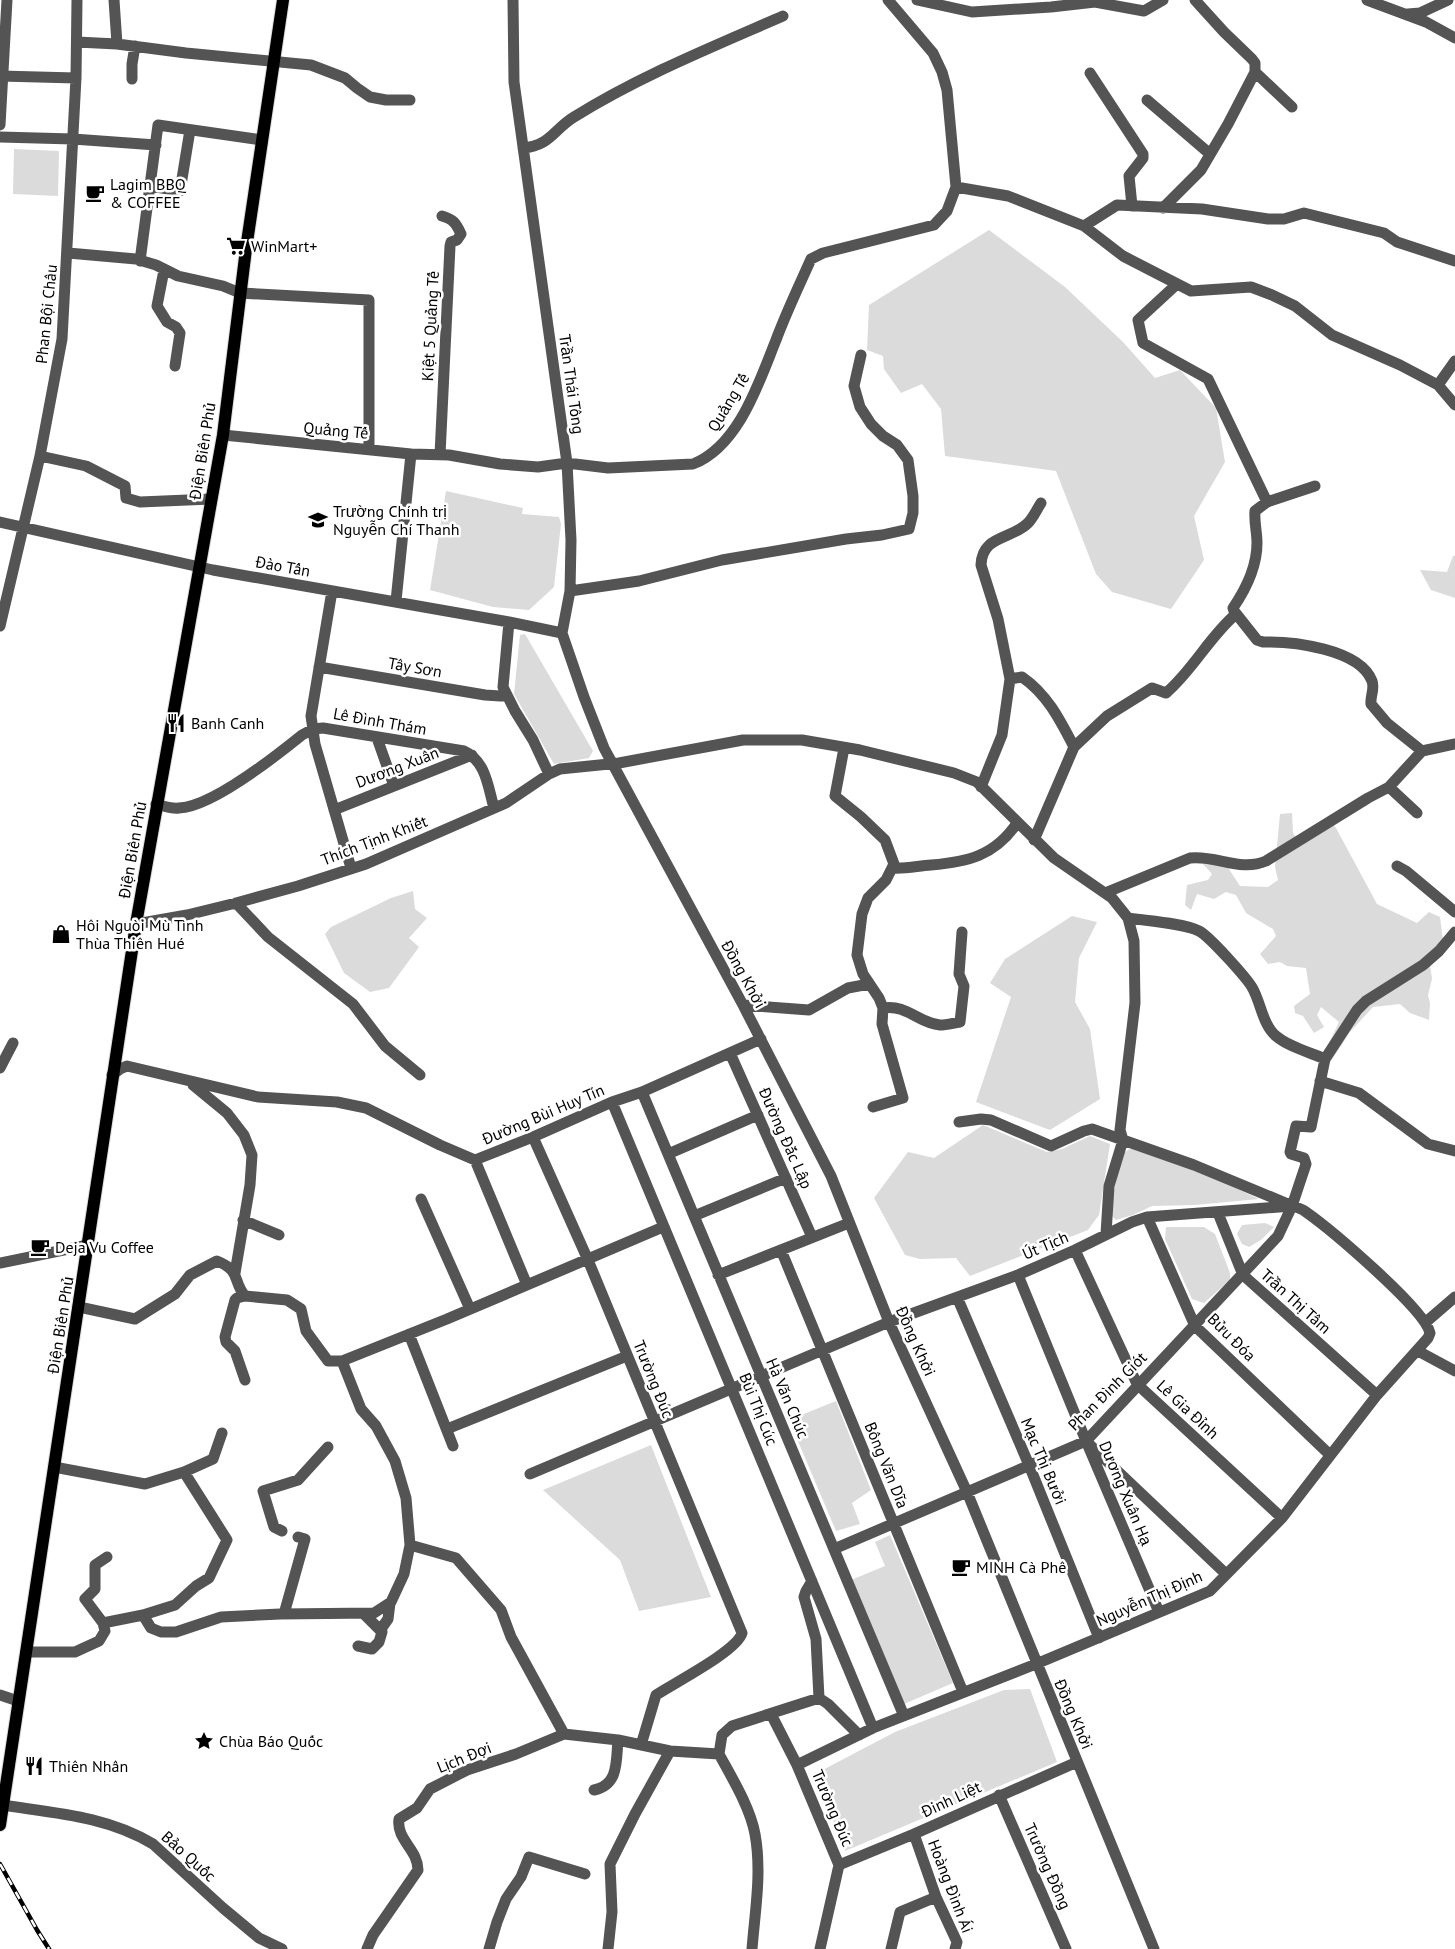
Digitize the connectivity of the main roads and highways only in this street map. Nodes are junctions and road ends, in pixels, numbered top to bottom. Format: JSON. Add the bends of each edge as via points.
{"nodes":[{"id":1,"x":283,"y":0,"type":"edge"},
{"id":2,"x":0,"y":1825,"type":"edge"}],
"edges":[{"from":1,"to":2,"type":"main road","name":"Điện Biên Phủ","via":[[240,293],[223,436],[136,924]]}]}
